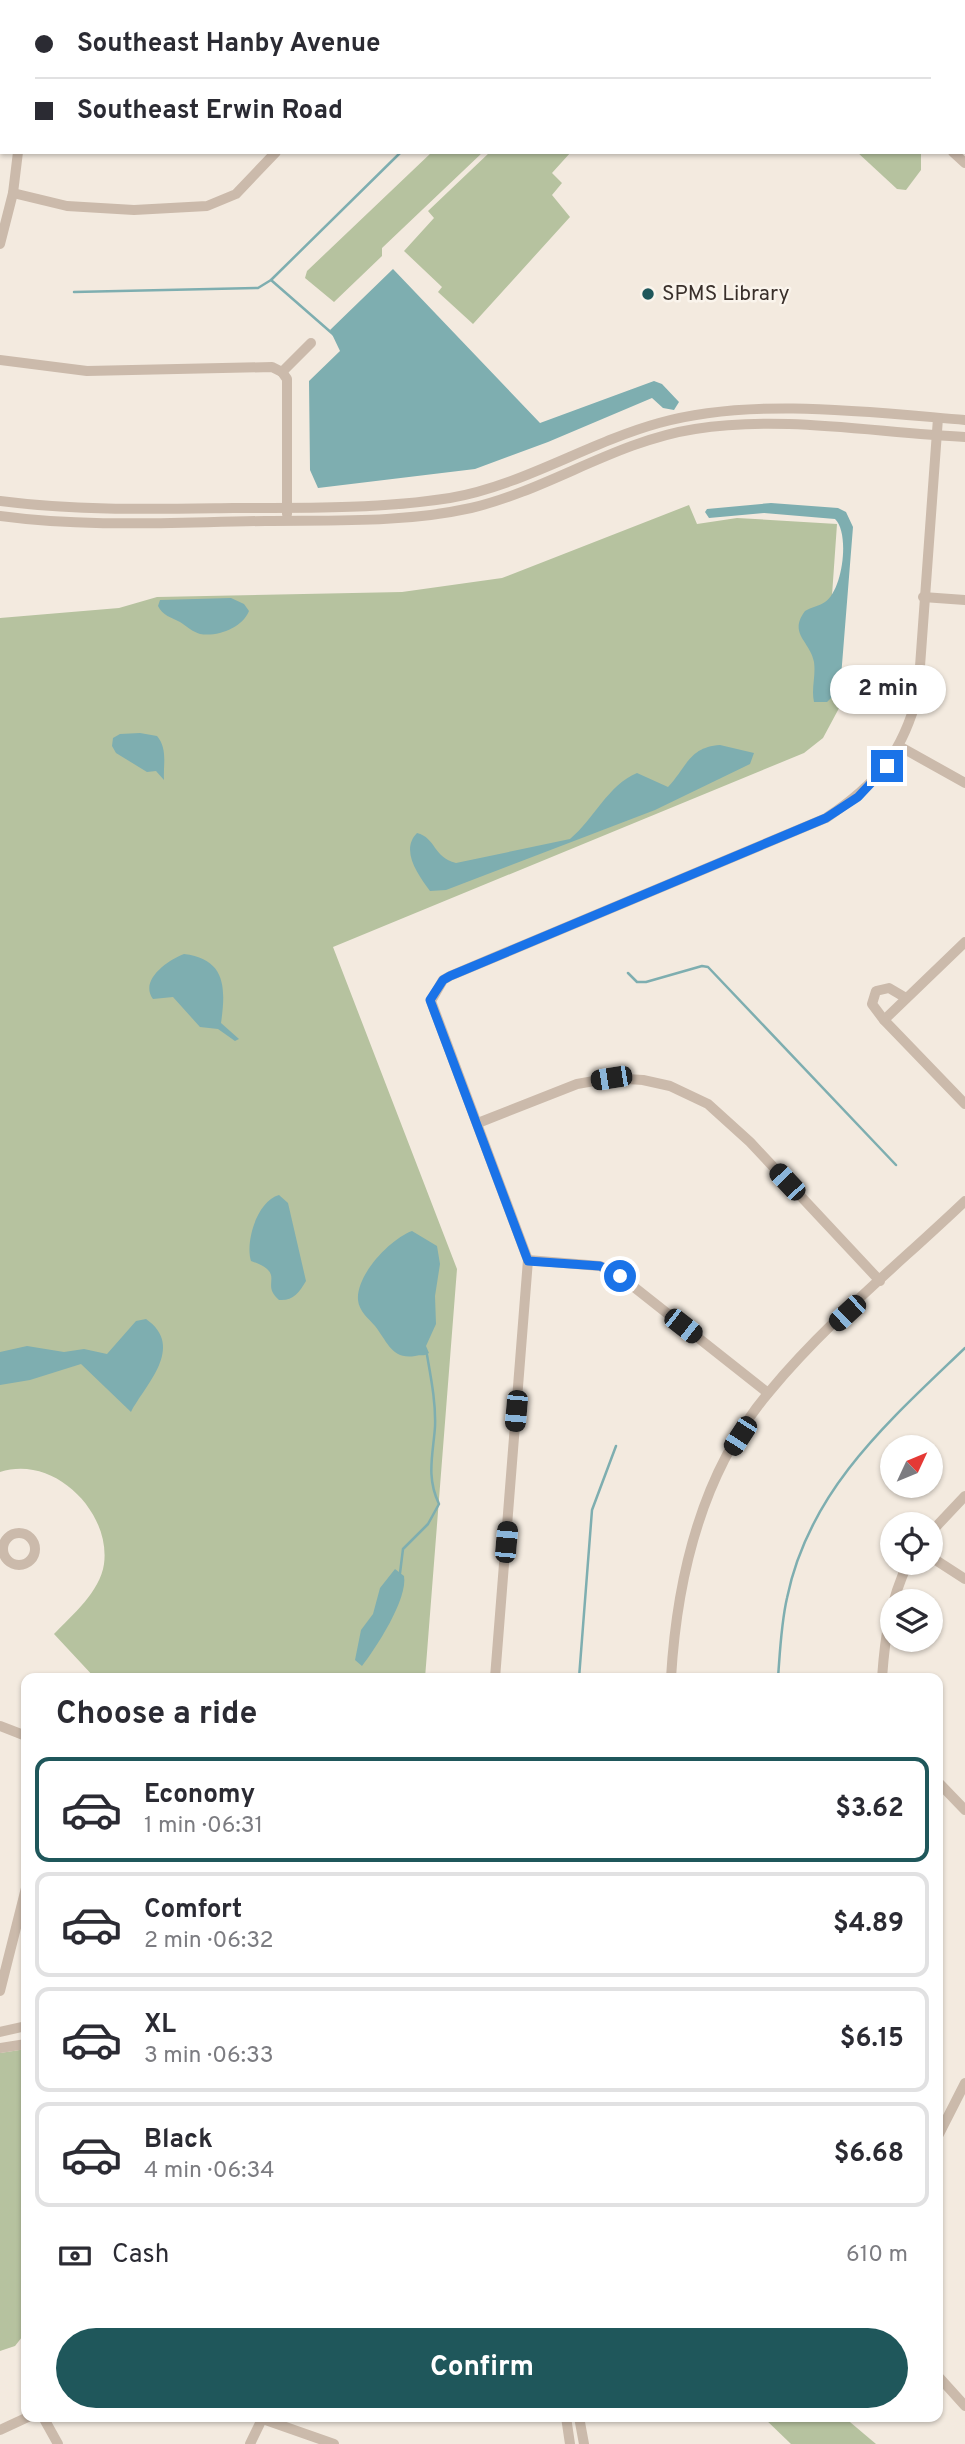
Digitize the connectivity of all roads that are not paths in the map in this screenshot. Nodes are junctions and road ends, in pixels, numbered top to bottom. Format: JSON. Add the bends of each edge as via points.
{"nodes":[{"id":1,"x":19,"y":154,"type":"edge"},
{"id":2,"x":274,"y":154,"type":"edge"},
{"id":3,"x":13,"y":193,"type":"junction"},
{"id":4,"x":0,"y":244,"type":"edge"},
{"id":5,"x":311,"y":344,"type":"dead end"},
{"id":6,"x":0,"y":360,"type":"edge"},
{"id":7,"x":282,"y":372,"type":"junction"},
{"id":8,"x":780,"y":409,"type":"junction"},
{"id":9,"x":939,"y":418,"type":"junction"},
{"id":10,"x":965,"y":420,"type":"edge"},
{"id":11,"x":781,"y":424,"type":"junction"},
{"id":12,"x":620,"y":435,"type":"junction"},
{"id":13,"x":937,"y":436,"type":"junction"},
{"id":14,"x":965,"y":438,"type":"edge"},
{"id":15,"x":626,"y":450,"type":"junction"},
{"id":16,"x":469,"y":494,"type":"junction"},
{"id":17,"x":0,"y":501,"type":"edge"},
{"id":18,"x":472,"y":507,"type":"junction"},
{"id":19,"x":287,"y":508,"type":"junction"},
{"id":20,"x":149,"y":509,"type":"junction"},
{"id":21,"x":0,"y":516,"type":"edge"},
{"id":22,"x":287,"y":520,"type":"junction"},
{"id":23,"x":149,"y":523,"type":"junction"},
{"id":24,"x":923,"y":597,"type":"junction"},
{"id":25,"x":965,"y":600,"type":"edge"},
{"id":26,"x":899,"y":746,"type":"junction"},
{"id":27,"x":965,"y":783,"type":"edge"},
{"id":28,"x":965,"y":942,"type":"edge"},
{"id":29,"x":906,"y":998,"type":"junction"},
{"id":30,"x":884,"y":1020,"type":"junction"},
{"id":31,"x":965,"y":1104,"type":"edge"},
{"id":32,"x":478,"y":1123,"type":"junction"},
{"id":33,"x":965,"y":1201,"type":"edge"},
{"id":34,"x":528,"y":1261,"type":"junction"},
{"id":35,"x":880,"y":1281,"type":"junction"},
{"id":36,"x":768,"y":1393,"type":"junction"},
{"id":37,"x":965,"y":1496,"type":"edge"},
{"id":38,"x":943,"y":1519,"type":"edge"},
{"id":39,"x":10,"y":1562,"type":"dead end"},
{"id":40,"x":943,"y":1565,"type":"edge"},
{"id":41,"x":0,"y":1572,"type":"edge"},
{"id":42,"x":902,"y":1575,"type":"edge"},
{"id":43,"x":965,"y":1579,"type":"edge"},
{"id":44,"x":495,"y":1673,"type":"edge"},
{"id":45,"x":671,"y":1673,"type":"edge"},
{"id":46,"x":882,"y":1673,"type":"edge"},
{"id":47,"x":0,"y":1726,"type":"edge"},
{"id":48,"x":21,"y":1734,"type":"edge"},
{"id":49,"x":943,"y":1787,"type":"edge"},
{"id":50,"x":965,"y":1810,"type":"edge"},
{"id":51,"x":21,"y":1908,"type":"edge"},
{"id":52,"x":0,"y":1991,"type":"edge"},
{"id":53,"x":21,"y":2027,"type":"edge"},
{"id":54,"x":0,"y":2032,"type":"edge"},
{"id":55,"x":21,"y":2045,"type":"edge"},
{"id":56,"x":1,"y":2048,"type":"edge"},
{"id":57,"x":965,"y":2083,"type":"edge"},
{"id":58,"x":943,"y":2126,"type":"edge"},
{"id":59,"x":943,"y":2382,"type":"edge"},
{"id":60,"x":965,"y":2406,"type":"edge"},
{"id":61,"x":21,"y":2420,"type":"edge"},
{"id":62,"x":46,"y":2422,"type":"edge"},
{"id":63,"x":258,"y":2422,"type":"edge"},
{"id":64,"x":271,"y":2422,"type":"edge"},
{"id":65,"x":567,"y":2422,"type":"edge"},
{"id":66,"x":580,"y":2422,"type":"edge"},
{"id":67,"x":0,"y":2430,"type":"edge"},
{"id":68,"x":58,"y":2444,"type":"edge"},
{"id":69,"x":250,"y":2444,"type":"edge"},
{"id":70,"x":334,"y":2444,"type":"edge"},
{"id":71,"x":570,"y":2444,"type":"edge"},
{"id":72,"x":584,"y":2444,"type":"edge"}],
"edges":[{"from":1,"to":3,"type":"street"},
{"from":2,"to":3,"type":"street","via":[[236,194],[207,206],[134,210],[67,206]]},
{"from":3,"to":4,"type":"street"},
{"from":5,"to":7,"type":"street"},
{"from":6,"to":7,"type":"street","via":[[87,370],[272,367]]},
{"from":7,"to":19,"type":"street","via":[[287,379]]},
{"from":8,"to":9,"type":"street"},
{"from":8,"to":11,"type":"street"},
{"from":8,"to":12,"type":"street","via":[[693,415]]},
{"from":9,"to":10,"type":"street"},
{"from":9,"to":13,"type":"street"},
{"from":11,"to":13,"type":"street"},
{"from":11,"to":15,"type":"street","via":[[695,429]]},
{"from":12,"to":15,"type":"street"},
{"from":12,"to":16,"type":"street","via":[[507,483]]},
{"from":13,"to":14,"type":"street"},
{"from":13,"to":24,"type":"street"},
{"from":15,"to":18,"type":"street"},
{"from":16,"to":18,"type":"street"},
{"from":16,"to":19,"type":"street"},
{"from":17,"to":20,"type":"street"},
{"from":18,"to":22,"type":"street","via":[[408,518]]},
{"from":19,"to":20,"type":"street"},
{"from":19,"to":22,"type":"street"},
{"from":20,"to":23,"type":"street"},
{"from":21,"to":23,"type":"street","via":[[65,524]]},
{"from":22,"to":23,"type":"street"},
{"from":24,"to":25,"type":"street"},
{"from":24,"to":26,"type":"street","via":[[918,694]]},
{"from":26,"to":27,"type":"street"},
{"from":26,"to":32,"type":"street","via":[[858,797],[826,818],[443,980],[430,1000]]},
{"from":28,"to":29,"type":"street"},
{"from":29,"to":30,"type":"street"},
{"from":29,"to":30,"type":"street","via":[[889,988],[876,991],[872,1004]]},
{"from":30,"to":31,"type":"street"},
{"from":32,"to":34,"type":"street"},
{"from":32,"to":35,"type":"street","via":[[578,1084],[611,1078],[670,1086],[708,1104],[750,1142]]},
{"from":33,"to":35,"type":"street"},
{"from":34,"to":36,"type":"street","via":[[600,1266],[620,1276]]},
{"from":34,"to":44,"type":"street"},
{"from":35,"to":36,"type":"street"},
{"from":36,"to":45,"type":"street","via":[[726,1457],[702,1510],[676,1611]]},
{"from":37,"to":38,"type":"street"},
{"from":39,"to":41,"type":"street"},
{"from":40,"to":43,"type":"street"},
{"from":42,"to":46,"type":"street","via":[[886,1628]]},
{"from":47,"to":48,"type":"street"},
{"from":49,"to":50,"type":"street"},
{"from":51,"to":52,"type":"street"},
{"from":53,"to":54,"type":"street"},
{"from":54,"to":56,"type":"street"},
{"from":55,"to":56,"type":"street"},
{"from":57,"to":58,"type":"street"},
{"from":59,"to":60,"type":"street"},
{"from":61,"to":67,"type":"street"},
{"from":62,"to":68,"type":"street"},
{"from":63,"to":69,"type":"street"},
{"from":64,"to":70,"type":"street"},
{"from":65,"to":71,"type":"street"},
{"from":66,"to":72,"type":"street"}]}
